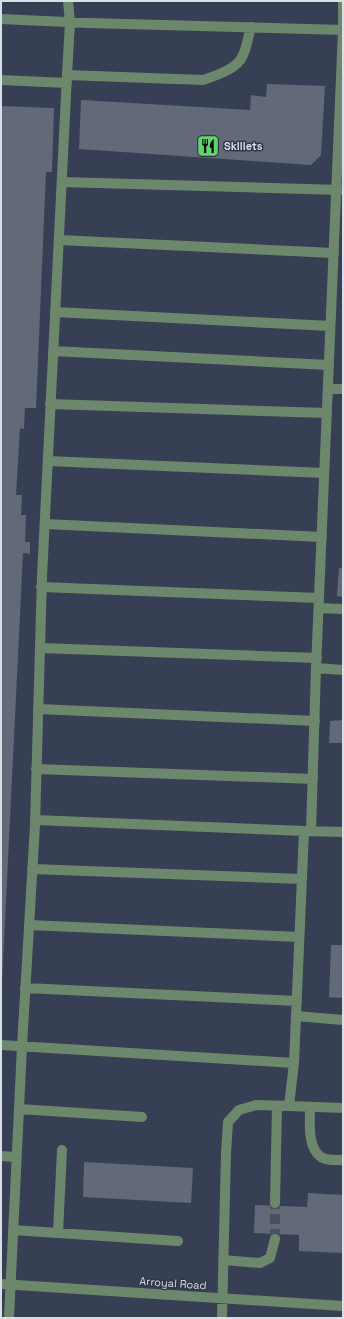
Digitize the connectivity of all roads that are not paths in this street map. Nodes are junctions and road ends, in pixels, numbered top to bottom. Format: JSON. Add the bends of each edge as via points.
{"nodes":[{"id":1,"x":68,"y":1,"type":"edge"},
{"id":2,"x":342,"y":1,"type":"edge"},
{"id":3,"x":1,"y":19,"type":"edge"},
{"id":4,"x":70,"y":22,"type":"junction"},
{"id":5,"x":251,"y":27,"type":"junction"},
{"id":6,"x":343,"y":30,"type":"edge"},
{"id":7,"x":67,"y":79,"type":"junction"},
{"id":8,"x":1,"y":80,"type":"edge"},
{"id":9,"x":62,"y":182,"type":"junction"},
{"id":10,"x":340,"y":190,"type":"edge"},
{"id":11,"x":59,"y":240,"type":"junction"},
{"id":12,"x":334,"y":253,"type":"junction"},
{"id":13,"x":55,"y":312,"type":"junction"},
{"id":14,"x":330,"y":326,"type":"junction"},
{"id":15,"x":53,"y":351,"type":"junction"},
{"id":16,"x":329,"y":365,"type":"junction"},
{"id":17,"x":328,"y":389,"type":"junction"},
{"id":18,"x":343,"y":389,"type":"edge"},
{"id":19,"x":50,"y":404,"type":"junction"},
{"id":20,"x":327,"y":413,"type":"junction"},
{"id":21,"x":48,"y":461,"type":"junction"},
{"id":22,"x":324,"y":473,"type":"junction"},
{"id":23,"x":44,"y":524,"type":"junction"},
{"id":24,"x":322,"y":537,"type":"junction"},
{"id":25,"x":41,"y":587,"type":"junction"},
{"id":26,"x":319,"y":603,"type":"junction"},
{"id":27,"x":343,"y":608,"type":"edge"},
{"id":28,"x":40,"y":648,"type":"junction"},
{"id":29,"x":316,"y":663,"type":"junction"},
{"id":30,"x":343,"y":670,"type":"edge"},
{"id":31,"x":38,"y":709,"type":"junction"},
{"id":32,"x":315,"y":722,"type":"junction"},
{"id":33,"x":36,"y":769,"type":"junction"},
{"id":34,"x":313,"y":779,"type":"junction"},
{"id":35,"x":35,"y":820,"type":"junction"},
{"id":36,"x":307,"y":831,"type":"junction"},
{"id":37,"x":343,"y":832,"type":"edge"},
{"id":38,"x":32,"y":869,"type":"junction"},
{"id":39,"x":302,"y":879,"type":"junction"},
{"id":40,"x":29,"y":925,"type":"junction"},
{"id":41,"x":299,"y":937,"type":"junction"},
{"id":42,"x":25,"y":988,"type":"junction"},
{"id":43,"x":297,"y":1001,"type":"junction"},
{"id":44,"x":296,"y":1016,"type":"junction"},
{"id":45,"x":343,"y":1020,"type":"edge"},
{"id":46,"x":1,"y":1045,"type":"edge"},
{"id":47,"x":22,"y":1046,"type":"junction"},
{"id":48,"x":294,"y":1063,"type":"junction"},
{"id":49,"x":277,"y":1106,"type":"junction"},
{"id":50,"x":289,"y":1106,"type":"junction"},
{"id":51,"x":310,"y":1107,"type":"junction"},
{"id":52,"x":343,"y":1108,"type":"edge"},
{"id":53,"x":19,"y":1109,"type":"junction"},
{"id":54,"x":142,"y":1117,"type":"dead end"},
{"id":55,"x":62,"y":1150,"type":"dead end"},
{"id":56,"x":1,"y":1156,"type":"edge"},
{"id":57,"x":16,"y":1157,"type":"junction"},
{"id":58,"x":343,"y":1160,"type":"edge"},
{"id":59,"x":275,"y":1203,"type":"tunnel mouth"},
{"id":60,"x":13,"y":1230,"type":"junction"},
{"id":61,"x":58,"y":1233,"type":"junction"},
{"id":62,"x":275,"y":1239,"type":"tunnel mouth"},
{"id":63,"x":178,"y":1241,"type":"dead end"},
{"id":64,"x":224,"y":1260,"type":"junction"},
{"id":65,"x":5,"y":1284,"type":"edge"},
{"id":66,"x":223,"y":1298,"type":"junction"},
{"id":67,"x":343,"y":1306,"type":"edge"},
{"id":68,"x":9,"y":1318,"type":"edge"},
{"id":69,"x":222,"y":1318,"type":"edge"}],
"edges":[{"from":1,"to":4,"type":"street"},
{"from":2,"to":6,"type":"street"},
{"from":3,"to":4,"type":"street"},
{"from":4,"to":5,"type":"street"},
{"from":4,"to":7,"type":"street"},
{"from":5,"to":6,"type":"street"},
{"from":5,"to":7,"type":"street","via":[[242,57],[219,75],[203,80]]},
{"from":6,"to":10,"type":"street"},
{"from":7,"to":8,"type":"street"},
{"from":7,"to":9,"type":"street"},
{"from":9,"to":10,"type":"street"},
{"from":9,"to":11,"type":"street"},
{"from":10,"to":12,"type":"street"},
{"from":11,"to":12,"type":"street"},
{"from":11,"to":13,"type":"street"},
{"from":12,"to":14,"type":"street"},
{"from":13,"to":14,"type":"street"},
{"from":13,"to":15,"type":"street"},
{"from":14,"to":16,"type":"street"},
{"from":15,"to":16,"type":"street"},
{"from":15,"to":19,"type":"street"},
{"from":16,"to":17,"type":"street"},
{"from":17,"to":18,"type":"street"},
{"from":17,"to":20,"type":"street"},
{"from":19,"to":20,"type":"street"},
{"from":19,"to":21,"type":"street"},
{"from":20,"to":22,"type":"street"},
{"from":21,"to":22,"type":"street"},
{"from":21,"to":23,"type":"street"},
{"from":22,"to":24,"type":"street"},
{"from":23,"to":24,"type":"street"},
{"from":23,"to":25,"type":"street"},
{"from":24,"to":26,"type":"street"},
{"from":25,"to":26,"type":"street"},
{"from":25,"to":28,"type":"street"},
{"from":26,"to":27,"type":"street"},
{"from":26,"to":29,"type":"street"},
{"from":28,"to":29,"type":"street"},
{"from":28,"to":31,"type":"street"},
{"from":29,"to":30,"type":"street"},
{"from":29,"to":32,"type":"street"},
{"from":31,"to":32,"type":"street"},
{"from":31,"to":33,"type":"street"},
{"from":32,"to":34,"type":"street"},
{"from":33,"to":34,"type":"street"},
{"from":33,"to":35,"type":"street"},
{"from":34,"to":36,"type":"street"},
{"from":35,"to":36,"type":"street"},
{"from":35,"to":38,"type":"street"},
{"from":36,"to":37,"type":"street"},
{"from":36,"to":39,"type":"street"},
{"from":38,"to":39,"type":"street"},
{"from":38,"to":40,"type":"street"},
{"from":39,"to":41,"type":"street"},
{"from":40,"to":41,"type":"street"},
{"from":40,"to":42,"type":"street"},
{"from":41,"to":43,"type":"street"},
{"from":42,"to":43,"type":"street"},
{"from":42,"to":47,"type":"street"},
{"from":43,"to":44,"type":"street"},
{"from":44,"to":45,"type":"street"},
{"from":44,"to":48,"type":"street"},
{"from":46,"to":47,"type":"street"},
{"from":47,"to":48,"type":"street"},
{"from":47,"to":53,"type":"street"},
{"from":48,"to":50,"type":"street"},
{"from":49,"to":50,"type":"street"},
{"from":49,"to":59,"type":"street"},
{"from":49,"to":64,"type":"street","via":[[256,1105],[239,1110],[228,1122]]},
{"from":50,"to":51,"type":"street"},
{"from":51,"to":52,"type":"street"},
{"from":51,"to":58,"type":"street","via":[[311,1140],[314,1148],[328,1159]]},
{"from":53,"to":54,"type":"street"},
{"from":53,"to":57,"type":"street"},
{"from":55,"to":61,"type":"street"},
{"from":56,"to":57,"type":"street"},
{"from":57,"to":60,"type":"street"},
{"from":60,"to":61,"type":"street"},
{"from":60,"to":65,"type":"street"},
{"from":61,"to":63,"type":"street"},
{"from":62,"to":64,"type":"street","via":[[270,1258],[260,1263]]},
{"from":64,"to":66,"type":"street"},
{"from":65,"to":66,"type":"street","name":"Arroyal Road"},
{"from":65,"to":68,"type":"street"},
{"from":66,"to":67,"type":"street","name":"Arroyal Road"},
{"from":66,"to":69,"type":"street"}]}
